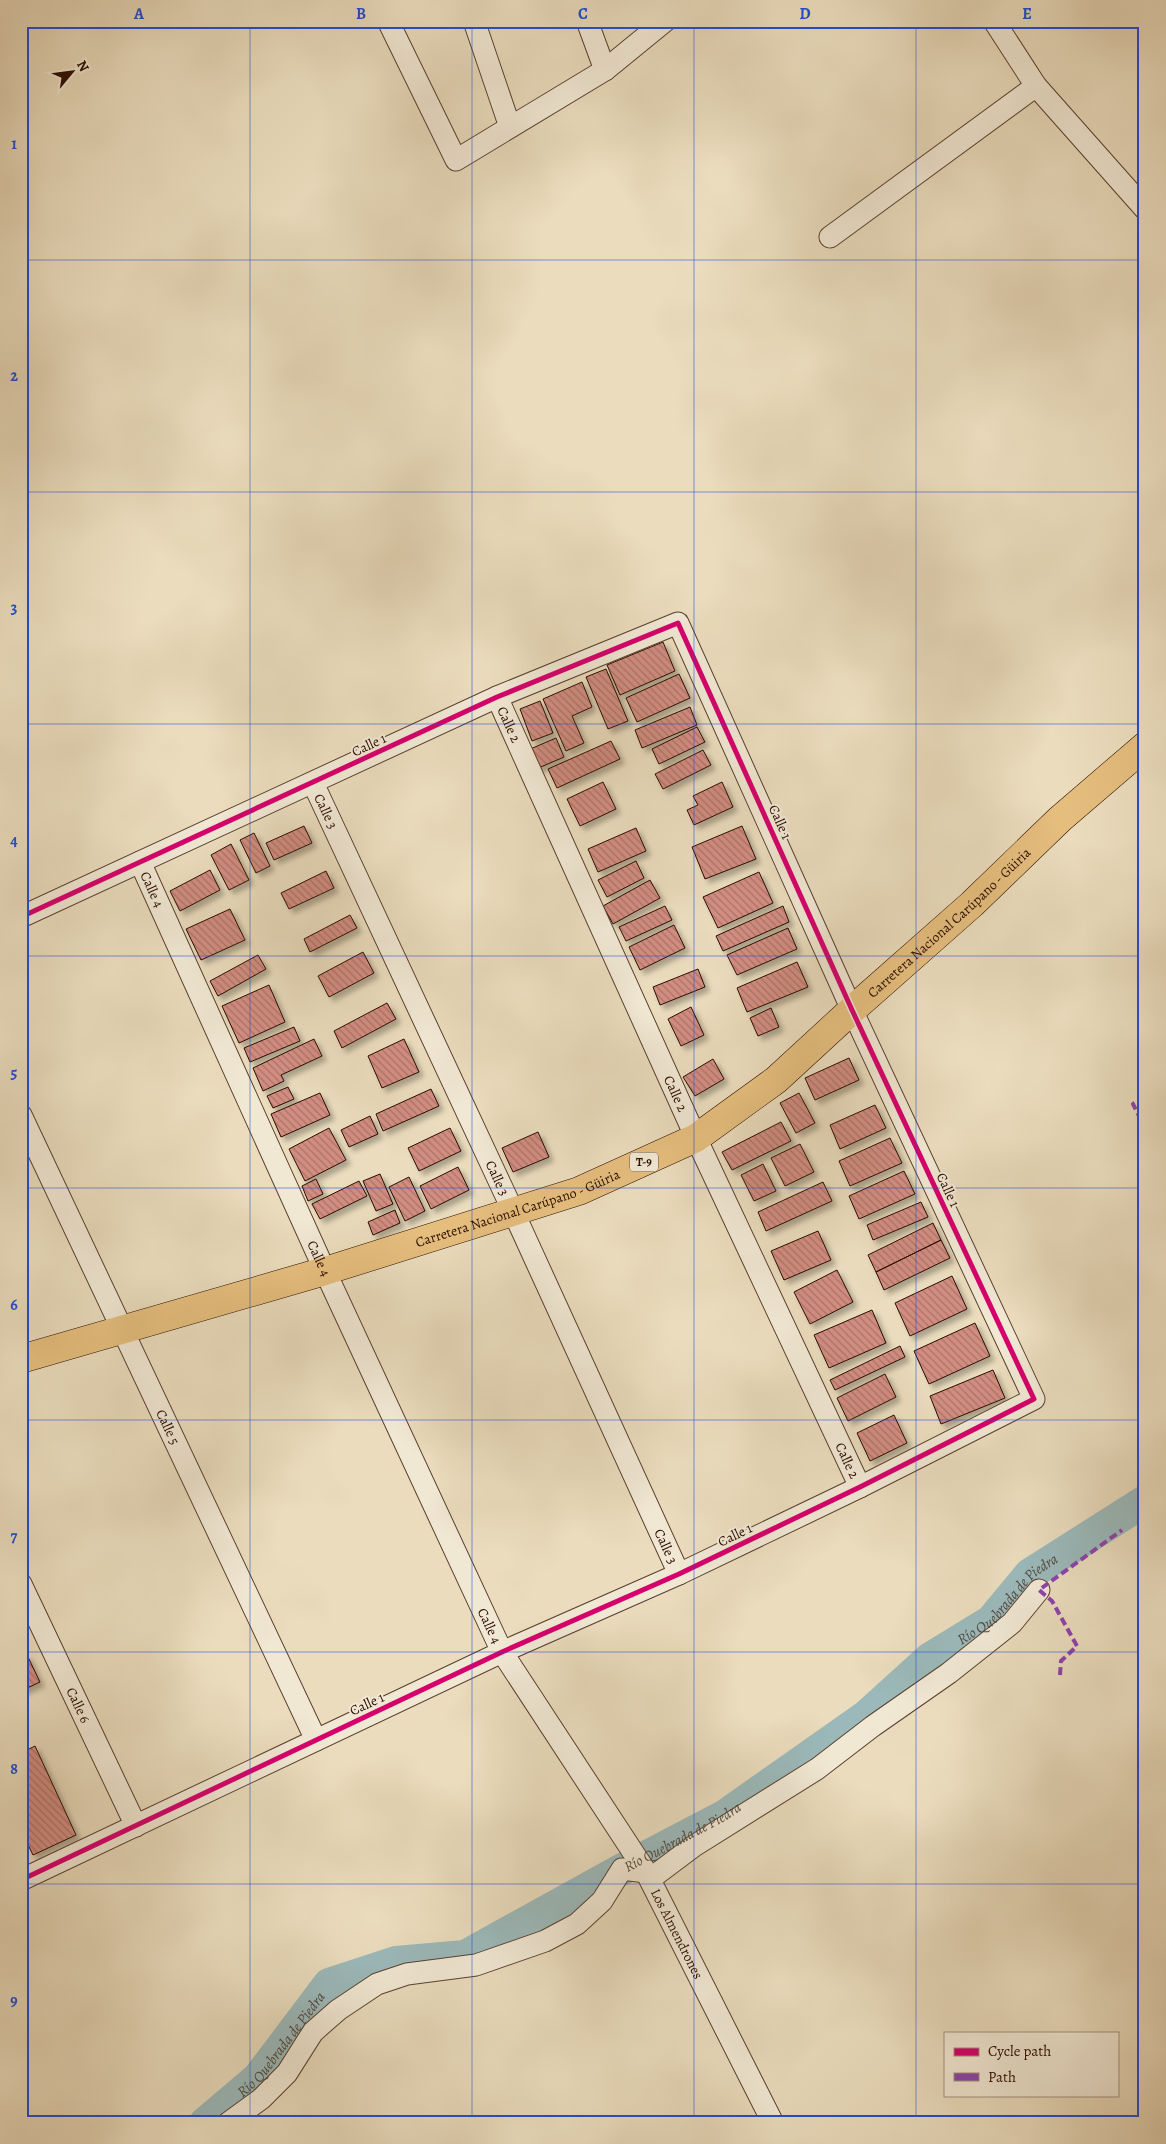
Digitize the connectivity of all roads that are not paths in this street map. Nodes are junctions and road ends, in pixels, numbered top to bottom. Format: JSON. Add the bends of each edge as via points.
{"nodes":[{"id":1,"x":388,"y":21,"type":"edge"},
{"id":2,"x":474,"y":21,"type":"edge"},
{"id":3,"x":587,"y":21,"type":"edge"},
{"id":4,"x":665,"y":21,"type":"edge"},
{"id":5,"x":994,"y":21,"type":"edge"},
{"id":6,"x":605,"y":70,"type":"junction"},
{"id":7,"x":1036,"y":86,"type":"junction"},
{"id":8,"x":510,"y":127,"type":"junction"},
{"id":9,"x":1145,"y":209,"type":"edge"},
{"id":10,"x":830,"y":237,"type":"dead end"},
{"id":11,"x":497,"y":697,"type":"junction"},
{"id":12,"x":1145,"y":746,"type":"edge"},
{"id":13,"x":313,"y":783,"type":"junction"},
{"id":14,"x":140,"y":862,"type":"junction"},
{"id":15,"x":21,"y":917,"type":"edge"},
{"id":16,"x":852,"y":1010,"type":"junction"},
{"id":17,"x":21,"y":1115,"type":"edge"},
{"id":18,"x":696,"y":1138,"type":"junction"},
{"id":19,"x":513,"y":1211,"type":"junction"},
{"id":20,"x":324,"y":1270,"type":"junction"},
{"id":21,"x":122,"y":1329,"type":"junction"},
{"id":22,"x":21,"y":1359,"type":"edge"},
{"id":23,"x":860,"y":1488,"type":"junction"},
{"id":24,"x":679,"y":1574,"type":"junction"},
{"id":25,"x":21,"y":1584,"type":"edge"},
{"id":26,"x":1039,"y":1590,"type":"dead end"},
{"id":27,"x":502,"y":1652,"type":"junction"},
{"id":28,"x":316,"y":1740,"type":"junction"},
{"id":29,"x":136,"y":1826,"type":"junction"},
{"id":30,"x":648,"y":1875,"type":"junction"},
{"id":31,"x":21,"y":1880,"type":"edge"},
{"id":32,"x":228,"y":2123,"type":"edge"},
{"id":33,"x":773,"y":2123,"type":"edge"}],
"edges":[{"from":1,"to":8,"type":"street","via":[[456,160]]},
{"from":2,"to":8,"type":"street"},
{"from":3,"to":6,"type":"street"},
{"from":4,"to":6,"type":"street"},
{"from":5,"to":7,"type":"street"},
{"from":6,"to":8,"type":"street"},
{"from":7,"to":9,"type":"street"},
{"from":7,"to":10,"type":"street"},
{"from":11,"to":13,"type":"street","name":"Calle 1"},
{"from":11,"to":16,"type":"street","name":"Calle 1","via":[[678,623]]},
{"from":11,"to":18,"type":"street","name":"Calle 2"},
{"from":12,"to":16,"type":"highway","name":"Carretera Nacional Carúpano - Güiria","number":"T-9","via":[[1060,819],[972,904]]},
{"from":13,"to":14,"type":"street","name":"Calle 1"},
{"from":13,"to":19,"type":"street","name":"Calle 3"},
{"from":14,"to":15,"type":"street","name":"Calle 1"},
{"from":14,"to":20,"type":"street","name":"Calle 4"},
{"from":16,"to":18,"type":"highway","name":"Carretera Nacional Carúpano - Güiria","number":"T-9","via":[[776,1080]]},
{"from":16,"to":23,"type":"street","name":"Calle 1","via":[[1034,1399]]},
{"from":17,"to":21,"type":"street","name":"Calle 5"},
{"from":18,"to":19,"type":"highway","name":"Carretera Nacional Carúpano - Güiria","number":"T-9","via":[[579,1191]]},
{"from":18,"to":23,"type":"street","name":"Calle 2"},
{"from":19,"to":20,"type":"highway","name":"Carretera Nacional Carúpano - Güiria","number":"T-9"},
{"from":19,"to":24,"type":"street","name":"Calle 3"},
{"from":20,"to":21,"type":"highway","name":"Carretera Nacional Carúpano - Güiria","number":"T-9"},
{"from":20,"to":27,"type":"street","name":"Calle 4"},
{"from":21,"to":22,"type":"highway","name":"Carretera Nacional Carúpano - Güiria","number":"T-9"},
{"from":21,"to":28,"type":"street","name":"Calle 5"},
{"from":23,"to":24,"type":"street","name":"Calle 1"},
{"from":24,"to":27,"type":"street","name":"Calle 1"},
{"from":25,"to":29,"type":"street","name":"Calle 6"},
{"from":26,"to":30,"type":"street","via":[[1012,1623],[949,1673],[817,1769]]},
{"from":27,"to":28,"type":"street","name":"Calle 1"},
{"from":27,"to":30,"type":"street","name":"Los Almendrones"},
{"from":28,"to":29,"type":"street","name":"Calle 1"},
{"from":29,"to":31,"type":"street","name":"Calle 1"},
{"from":30,"to":32,"type":"street","via":[[622,1869],[602,1901],[577,1924],[544,1941],[476,1965],[407,1974],[378,1984],[338,2010],[313,2032],[287,2073],[261,2099]]},
{"from":30,"to":33,"type":"street","name":"Los Almendrones"}]}
